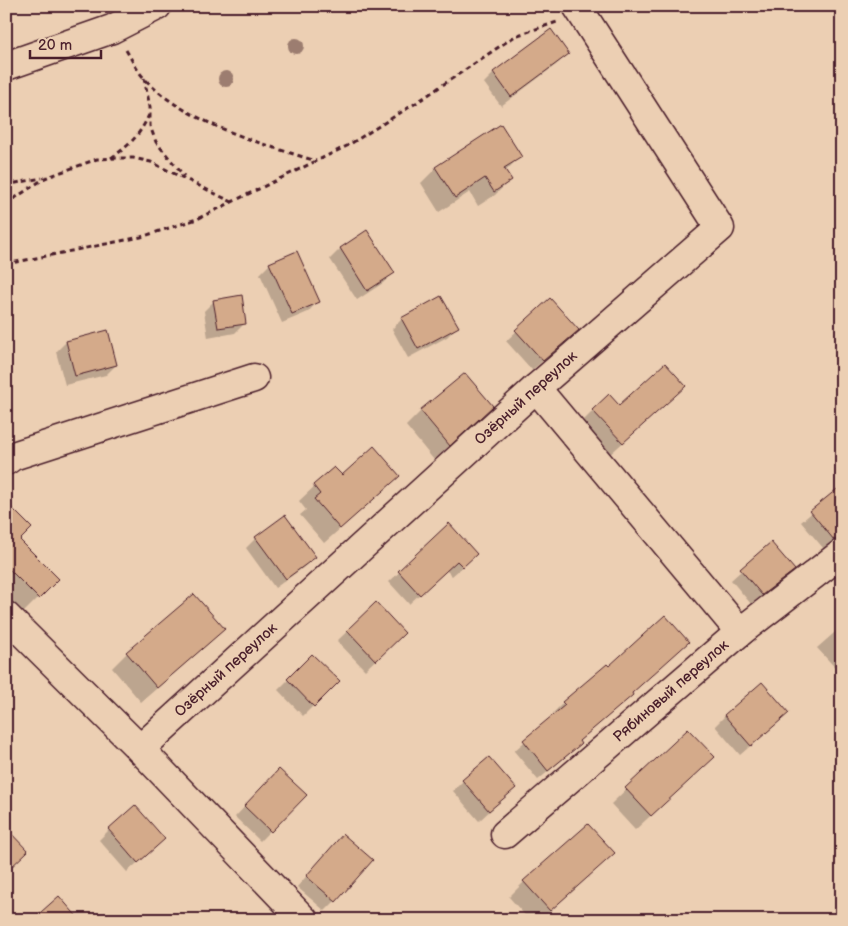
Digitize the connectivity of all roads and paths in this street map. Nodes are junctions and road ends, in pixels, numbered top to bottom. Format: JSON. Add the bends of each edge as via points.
{"nodes":[{"id":1,"x":157,"y":6,"type":"edge"},
{"id":2,"x":578,"y":8,"type":"edge"},
{"id":3,"x":112,"y":29,"type":"junction"},
{"id":4,"x":6,"y":66,"type":"edge"},
{"id":5,"x":144,"y":78,"type":"junction"},
{"id":6,"x":150,"y":113,"type":"junction"},
{"id":7,"x":111,"y":158,"type":"junction"},
{"id":8,"x":316,"y":161,"type":"junction"},
{"id":9,"x":45,"y":178,"type":"junction"},
{"id":10,"x":186,"y":178,"type":"junction"},
{"id":11,"x":6,"y":185,"type":"edge"},
{"id":12,"x":232,"y":202,"type":"junction"},
{"id":13,"x":6,"y":204,"type":"edge"},
{"id":14,"x":6,"y":264,"type":"edge"},
{"id":15,"x":254,"y":378,"type":"dead end"},
{"id":16,"x":536,"y":388,"type":"junction"},
{"id":17,"x":6,"y":461,"type":"edge"},
{"id":18,"x":842,"y":553,"type":"edge"},
{"id":19,"x":6,"y":616,"type":"edge"},
{"id":20,"x":740,"y":632,"type":"junction"},
{"id":21,"x":140,"y":749,"type":"junction"},
{"id":22,"x":505,"y":834,"type":"dead end"},
{"id":23,"x":304,"y":920,"type":"edge"}],
"edges":[{"from":1,"to":3,"type":"street"},
{"from":2,"to":8,"type":"path","via":[[561,21],[514,36],[416,103],[347,146]]},
{"from":2,"to":16,"type":"street","name":"Озёрный переулок","via":[[720,228]]},
{"from":3,"to":4,"type":"street"},
{"from":3,"to":5,"type":"path"},
{"from":5,"to":6,"type":"path"},
{"from":5,"to":8,"type":"path","via":[[183,109],[219,127]]},
{"from":6,"to":7,"type":"path","via":[[132,143]]},
{"from":6,"to":10,"type":"path","via":[[150,126],[156,142]]},
{"from":7,"to":9,"type":"path"},
{"from":7,"to":10,"type":"path","via":[[151,162]]},
{"from":8,"to":12,"type":"path"},
{"from":9,"to":11,"type":"path"},
{"from":9,"to":13,"type":"path"},
{"from":10,"to":12,"type":"path"},
{"from":12,"to":14,"type":"path","via":[[197,219],[141,237]]},
{"from":15,"to":17,"type":"street","via":[[13,456]]},
{"from":16,"to":20,"type":"street"},
{"from":16,"to":21,"type":"street","name":"Озёрный переулок"},
{"from":18,"to":20,"type":"street","name":"Рябиновый переулок"},
{"from":19,"to":21,"type":"street"},
{"from":20,"to":22,"type":"street","name":"Рябиновый переулок"},
{"from":21,"to":23,"type":"street"}]}
